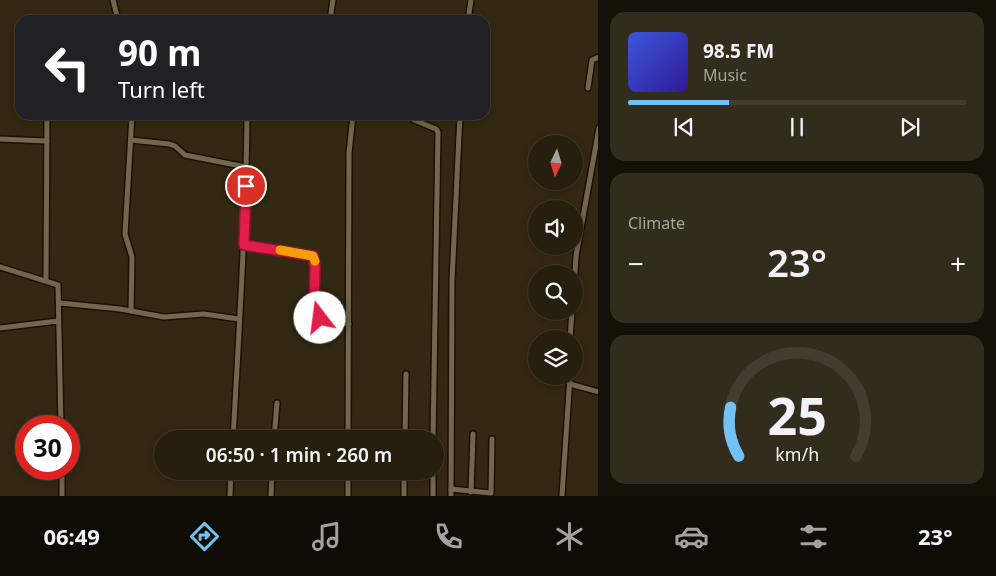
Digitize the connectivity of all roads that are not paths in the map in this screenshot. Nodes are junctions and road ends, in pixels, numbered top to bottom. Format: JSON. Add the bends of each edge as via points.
{"nodes":[{"id":1,"x":113,"y":0,"type":"edge"},
{"id":2,"x":333,"y":0,"type":"edge"},
{"id":3,"x":471,"y":0,"type":"edge"},
{"id":4,"x":117,"y":15,"type":"edge"},
{"id":5,"x":331,"y":15,"type":"edge"},
{"id":6,"x":469,"y":15,"type":"edge"},
{"id":7,"x":598,"y":57,"type":"edge"},
{"id":8,"x":588,"y":88,"type":"dead end"},
{"id":9,"x":47,"y":120,"type":"edge"},
{"id":10,"x":132,"y":120,"type":"edge"},
{"id":11,"x":247,"y":120,"type":"edge"},
{"id":12,"x":352,"y":120,"type":"edge"},
{"id":13,"x":414,"y":120,"type":"dead end"},
{"id":14,"x":460,"y":120,"type":"edge"},
{"id":15,"x":598,"y":128,"type":"edge"},
{"id":16,"x":0,"y":139,"type":"edge"},
{"id":17,"x":130,"y":140,"type":"junction"},
{"id":18,"x":47,"y":141,"type":"junction"},
{"id":19,"x":246,"y":167,"type":"junction"},
{"id":20,"x":244,"y":245,"type":"junction"},
{"id":21,"x":575,"y":265,"type":"edge"},
{"id":22,"x":0,"y":267,"type":"edge"},
{"id":23,"x":46,"y":280,"type":"junction"},
{"id":24,"x":60,"y":303,"type":"junction"},
{"id":25,"x":131,"y":311,"type":"junction"},
{"id":26,"x":239,"y":319,"type":"junction"},
{"id":27,"x":58,"y":321,"type":"junction"},
{"id":28,"x":348,"y":324,"type":"junction"},
{"id":29,"x":0,"y":328,"type":"edge"},
{"id":30,"x":406,"y":374,"type":"dead end"},
{"id":31,"x":570,"y":385,"type":"edge"},
{"id":32,"x":574,"y":385,"type":"edge"},
{"id":33,"x":598,"y":392,"type":"edge"},
{"id":34,"x":277,"y":403,"type":"dead end"},
{"id":35,"x":61,"y":415,"type":"edge"},
{"id":36,"x":233,"y":430,"type":"edge"},
{"id":37,"x":275,"y":430,"type":"edge"},
{"id":38,"x":348,"y":430,"type":"edge"},
{"id":39,"x":405,"y":430,"type":"edge"},
{"id":40,"x":433,"y":430,"type":"edge"},
{"id":41,"x":473,"y":434,"type":"dead end"},
{"id":42,"x":492,"y":439,"type":"dead end"},
{"id":43,"x":62,"y":480,"type":"edge"},
{"id":44,"x":231,"y":480,"type":"edge"},
{"id":45,"x":272,"y":480,"type":"edge"},
{"id":46,"x":348,"y":480,"type":"edge"},
{"id":47,"x":404,"y":480,"type":"edge"},
{"id":48,"x":433,"y":480,"type":"edge"},
{"id":49,"x":451,"y":489,"type":"junction"},
{"id":50,"x":471,"y":492,"type":"junction"},
{"id":51,"x":62,"y":496,"type":"edge"},
{"id":52,"x":230,"y":496,"type":"edge"},
{"id":53,"x":271,"y":496,"type":"edge"},
{"id":54,"x":348,"y":496,"type":"edge"},
{"id":55,"x":404,"y":496,"type":"edge"},
{"id":56,"x":433,"y":496,"type":"edge"},
{"id":57,"x":450,"y":496,"type":"edge"},
{"id":58,"x":562,"y":496,"type":"edge"}],
"edges":[{"from":1,"to":4,"type":"street"},
{"from":2,"to":5,"type":"street"},
{"from":3,"to":6,"type":"street"},
{"from":7,"to":8,"type":"street","via":[[592,60]]},
{"from":9,"to":18,"type":"street"},
{"from":10,"to":17,"type":"street"},
{"from":11,"to":19,"type":"street"},
{"from":12,"to":28,"type":"street"},
{"from":13,"to":40,"type":"street","via":[[438,132]]},
{"from":14,"to":49,"type":"street","via":[[452,280]]},
{"from":15,"to":21,"type":"street"},
{"from":16,"to":18,"type":"street"},
{"from":17,"to":19,"type":"street","via":[[169,144],[185,156]]},
{"from":17,"to":25,"type":"street","via":[[125,234],[132,257]]},
{"from":18,"to":23,"type":"street"},
{"from":19,"to":20,"type":"street"},
{"from":20,"to":26,"type":"street"},
{"from":20,"to":28,"type":"street","via":[[313,256],[315,314]]},
{"from":22,"to":23,"type":"street"},
{"from":23,"to":24,"type":"street","via":[[58,285]]},
{"from":24,"to":25,"type":"street"},
{"from":24,"to":27,"type":"street"},
{"from":25,"to":26,"type":"street","via":[[164,317],[204,314]]},
{"from":26,"to":36,"type":"street"},
{"from":27,"to":29,"type":"street"},
{"from":27,"to":35,"type":"street"},
{"from":28,"to":38,"type":"street"},
{"from":30,"to":39,"type":"street"},
{"from":31,"to":58,"type":"street"},
{"from":32,"to":33,"type":"street"},
{"from":34,"to":37,"type":"street"},
{"from":41,"to":50,"type":"street"},
{"from":42,"to":50,"type":"street","via":[[491,492]]},
{"from":43,"to":51,"type":"street"},
{"from":44,"to":52,"type":"street"},
{"from":45,"to":53,"type":"street"},
{"from":46,"to":54,"type":"street"},
{"from":47,"to":55,"type":"street"},
{"from":48,"to":56,"type":"street"},
{"from":49,"to":50,"type":"street"},
{"from":49,"to":57,"type":"street"}]}
